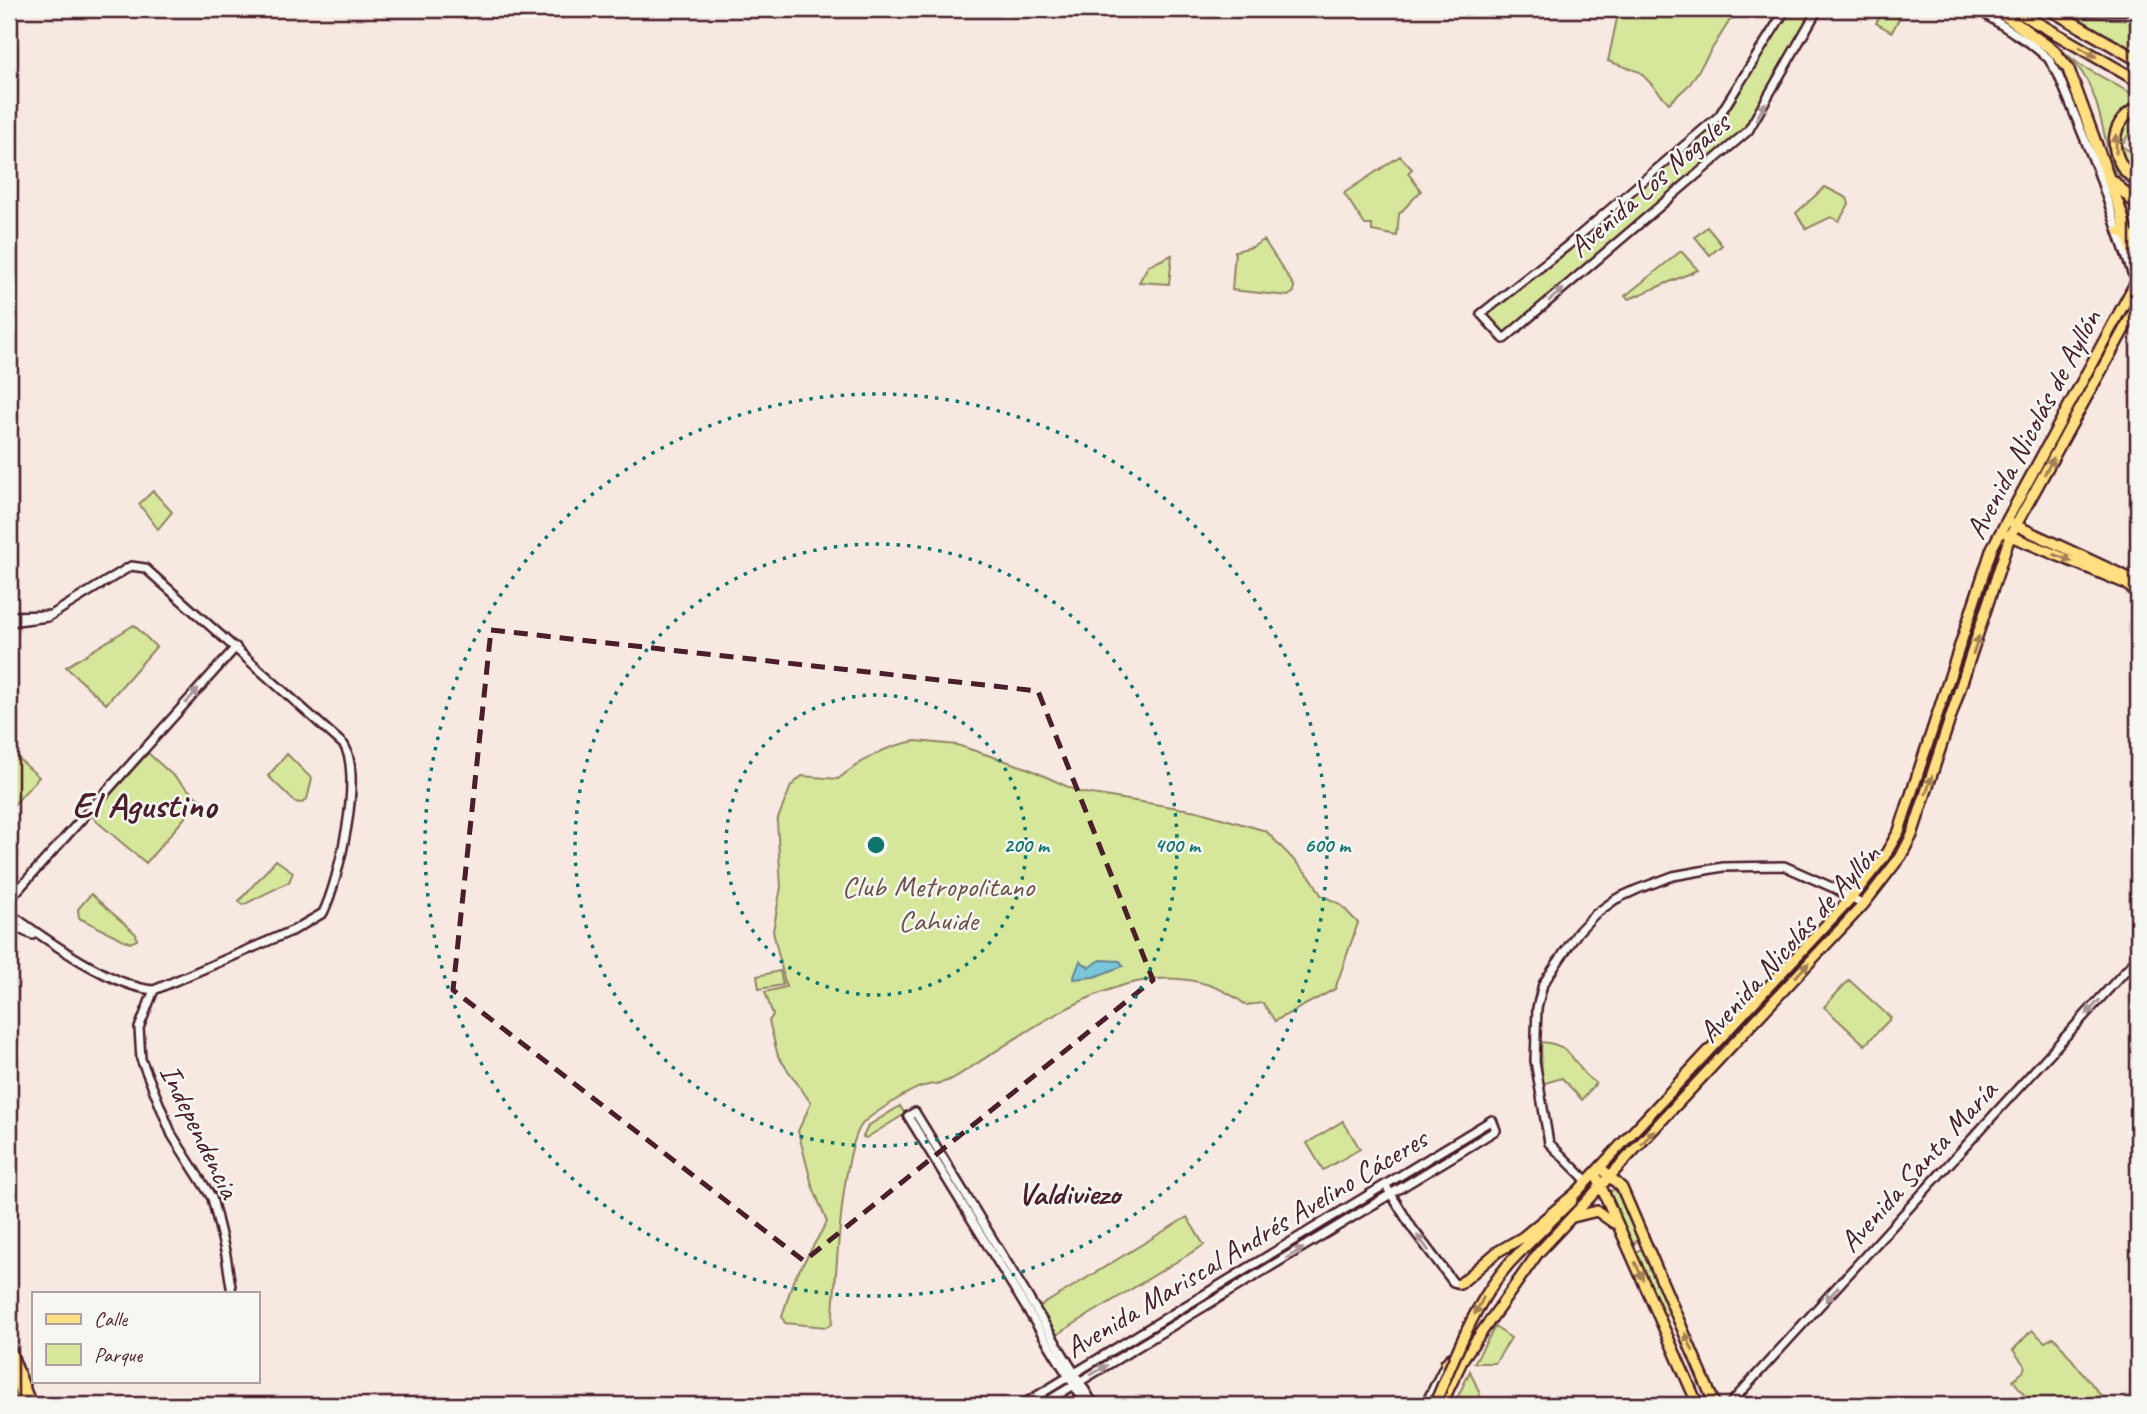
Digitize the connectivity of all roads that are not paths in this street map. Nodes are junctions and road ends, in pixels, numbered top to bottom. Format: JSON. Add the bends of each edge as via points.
{"nodes":[{"id":1,"x":1786,"y":9,"type":"edge"},
{"id":2,"x":1818,"y":9,"type":"edge"},
{"id":3,"x":1977,"y":9,"type":"edge"},
{"id":4,"x":1996,"y":9,"type":"edge"},
{"id":5,"x":2013,"y":9,"type":"edge"},
{"id":6,"x":2049,"y":9,"type":"edge"},
{"id":7,"x":2090,"y":9,"type":"edge"},
{"id":8,"x":2124,"y":9,"type":"edge"},
{"id":9,"x":2138,"y":60,"type":"edge"},
{"id":10,"x":2138,"y":81,"type":"edge"},
{"id":11,"x":2138,"y":108,"type":"edge"},
{"id":12,"x":2107,"y":172,"type":"junction"},
{"id":13,"x":2138,"y":181,"type":"edge"},
{"id":14,"x":2138,"y":206,"type":"edge"},
{"id":15,"x":2129,"y":236,"type":"edge"},
{"id":16,"x":2137,"y":281,"type":"edge"},
{"id":17,"x":2138,"y":304,"type":"edge"},
{"id":18,"x":2005,"y":521,"type":"junction"},
{"id":19,"x":2016,"y":526,"type":"junction"},
{"id":20,"x":2000,"y":531,"type":"junction"},
{"id":21,"x":2010,"y":536,"type":"junction"},
{"id":22,"x":2137,"y":589,"type":"edge"},
{"id":23,"x":9,"y":616,"type":"edge"},
{"id":24,"x":19,"y":618,"type":"junction"},
{"id":25,"x":9,"y":622,"type":"edge"},
{"id":26,"x":236,"y":647,"type":"junction"},
{"id":27,"x":1852,"y":897,"type":"junction"},
{"id":28,"x":9,"y":900,"type":"edge"},
{"id":29,"x":1863,"y":905,"type":"junction"},
{"id":30,"x":11,"y":915,"type":"edge"},
{"id":31,"x":9,"y":925,"type":"edge"},
{"id":32,"x":40,"y":937,"type":"junction"},
{"id":33,"x":2138,"y":957,"type":"edge"},
{"id":34,"x":155,"y":990,"type":"junction"},
{"id":35,"x":911,"y":1114,"type":"dead end"},
{"id":36,"x":1461,"y":1139,"type":"junction"},
{"id":37,"x":1467,"y":1148,"type":"junction"},
{"id":38,"x":1597,"y":1170,"type":"junction"},
{"id":39,"x":1611,"y":1176,"type":"junction"},
{"id":40,"x":1587,"y":1181,"type":"junction"},
{"id":41,"x":1386,"y":1186,"type":"junction"},
{"id":42,"x":1601,"y":1186,"type":"junction"},
{"id":43,"x":1577,"y":1192,"type":"junction"},
{"id":44,"x":1392,"y":1195,"type":"junction"},
{"id":45,"x":1572,"y":1217,"type":"junction"},
{"id":46,"x":1622,"y":1234,"type":"junction"},
{"id":47,"x":1646,"y":1243,"type":"junction"},
{"id":48,"x":1629,"y":1250,"type":"junction"},
{"id":49,"x":1460,"y":1284,"type":"joint"},
{"id":50,"x":232,"y":1292,"type":"edge"},
{"id":51,"x":9,"y":1347,"type":"edge"},
{"id":52,"x":9,"y":1362,"type":"edge"},
{"id":53,"x":1461,"y":1362,"type":"junction"},
{"id":54,"x":1446,"y":1363,"type":"joint"},
{"id":55,"x":1071,"y":1375,"type":"junction"},
{"id":56,"x":1076,"y":1383,"type":"junction"},
{"id":57,"x":24,"y":1405,"type":"edge"},
{"id":58,"x":31,"y":1405,"type":"edge"},
{"id":59,"x":1023,"y":1405,"type":"edge"},
{"id":60,"x":1041,"y":1405,"type":"edge"},
{"id":61,"x":1086,"y":1405,"type":"edge"},
{"id":62,"x":1094,"y":1405,"type":"edge"},
{"id":63,"x":1425,"y":1405,"type":"edge"},
{"id":64,"x":1434,"y":1405,"type":"edge"},
{"id":65,"x":1441,"y":1405,"type":"edge"},
{"id":66,"x":1698,"y":1405,"type":"edge"},
{"id":67,"x":1716,"y":1405,"type":"edge"},
{"id":68,"x":1730,"y":1405,"type":"edge"}],
"edges":[{"from":1,"to":2,"type":"street","name":"Avenida Los Nogales","one_way":true,"via":[[1719,116],[1481,314],[1504,339],[1748,131]]},
{"from":3,"to":15,"type":"street","via":[[2048,58]]},
{"from":4,"to":12,"type":"highway","via":[[2062,60]]},
{"from":5,"to":10,"type":"highway","one_way":true},
{"from":6,"to":9,"type":"highway"},
{"from":7,"to":8,"type":"highway"},
{"from":13,"to":11,"type":"highway","one_way":true,"via":[[2123,168],[2114,147],[2119,124]]},
{"from":12,"to":14,"type":"highway"},
{"from":12,"to":15,"type":"highway"},
{"from":15,"to":16,"type":"highway"},
{"from":16,"to":18,"type":"main road","name":"Avenida Nicolás de Ayllón"},
{"from":19,"to":17,"type":"main road","name":"Avenida Nicolás de Ayllón","one_way":true},
{"from":18,"to":19,"type":"main road"},
{"from":18,"to":20,"type":"main road","name":"Avenida Nicolás de Ayllón"},
{"from":19,"to":21,"type":"main road","name":"Avenida Nicolás de Ayllón"},
{"from":19,"to":22,"type":"main road","via":[[2130,576]]},
{"from":20,"to":21,"type":"main road"},
{"from":20,"to":27,"type":"main road","name":"Avenida Nicolás de Ayllón","via":[[1899,831]]},
{"from":21,"to":22,"type":"main road","one_way":true},
{"from":29,"to":21,"type":"main road","name":"Avenida Nicolás de Ayllón","one_way":true,"via":[[1912,835]]},
{"from":23,"to":24,"type":"street"},
{"from":24,"to":25,"type":"street"},
{"from":24,"to":26,"type":"street","via":[[42,620],[131,566],[141,566]]},
{"from":28,"to":26,"type":"street","one_way":true},
{"from":26,"to":34,"type":"street","via":[[344,746],[351,759],[353,787],[335,874],[323,913]]},
{"from":27,"to":29,"type":"street"},
{"from":27,"to":38,"type":"main road","name":"Avenida Nicolás de Ayllón"},
{"from":27,"to":40,"type":"street","via":[[1784,866],[1723,867],[1638,888],[1586,924],[1543,984],[1535,1061],[1549,1143]]},
{"from":39,"to":29,"type":"main road","name":"Avenida Nicolás de Ayllón","one_way":true},
{"from":30,"to":31,"type":"street"},
{"from":30,"to":32,"type":"street"},
{"from":31,"to":32,"type":"street"},
{"from":32,"to":34,"type":"street","via":[[136,986]]},
{"from":33,"to":68,"type":"street","name":"Avenida Santa María","one_way":true},
{"from":34,"to":50,"type":"street","name":"Independencia","via":[[139,1028],[141,1059],[172,1135],[212,1198]]},
{"from":35,"to":55,"type":"street"},
{"from":36,"to":37,"type":"street"},
{"from":36,"to":37,"type":"street","name":"Avenida Mariscal Andrés Avelino Cáceres","via":[[1492,1120],[1496,1129]]},
{"from":36,"to":41,"type":"street","name":"Avenida Mariscal Andrés Avelino Cáceres"},
{"from":37,"to":44,"type":"street","name":"Avenida Mariscal Andrés Avelino Cáceres"},
{"from":38,"to":39,"type":"main road"},
{"from":38,"to":40,"type":"main road","name":"Avenida Nicolás de Ayllón"},
{"from":38,"to":42,"type":"main road"},
{"from":39,"to":42,"type":"main road","name":"Avenida Nicolás de Ayllón"},
{"from":39,"to":47,"type":"main road","via":[[1622,1188]]},
{"from":40,"to":43,"type":"main road","name":"Avenida Nicolás de Ayllón"},
{"from":41,"to":44,"type":"street"},
{"from":41,"to":55,"type":"street","name":"Avenida Mariscal Andrés Avelino Cáceres"},
{"from":42,"to":45,"type":"main road","name":"Avenida Nicolás de Ayllón"},
{"from":42,"to":46,"type":"main road"},
{"from":43,"to":49,"type":"main road","name":"Avenida Nicolás de Ayllón"},
{"from":43,"to":64,"type":"main road","one_way":true,"bridge":true,"via":[[1494,1280]]},
{"from":49,"to":44,"type":"street","one_way":true,"via":[[1447,1274]]},
{"from":56,"to":44,"type":"street","name":"Avenida Mariscal Andrés Avelino Cáceres","one_way":true},
{"from":45,"to":46,"type":"main road","via":[[1597,1211],[1610,1218]]},
{"from":45,"to":53,"type":"main road","name":"Avenida Nicolás de Ayllón","via":[[1538,1253]]},
{"from":46,"to":48,"type":"main road"},
{"from":47,"to":48,"type":"main road"},
{"from":67,"to":47,"type":"main road","one_way":true},
{"from":48,"to":66,"type":"main road","one_way":true},
{"from":51,"to":58,"type":"main road"},
{"from":52,"to":57,"type":"main road"},
{"from":53,"to":54,"type":"main road","via":[[1451,1358]]},
{"from":53,"to":65,"type":"main road","name":"Avenida Nicolás de Ayllón"},
{"from":54,"to":63,"type":"street"},
{"from":55,"to":56,"type":"street"},
{"from":55,"to":59,"type":"street","name":"Avenida Mariscal Andrés Avelino Cáceres"},
{"from":56,"to":60,"type":"street","name":"Avenida Mariscal Andrés Avelino Cáceres"},
{"from":56,"to":61,"type":"street"},
{"from":56,"to":62,"type":"street"}]}
